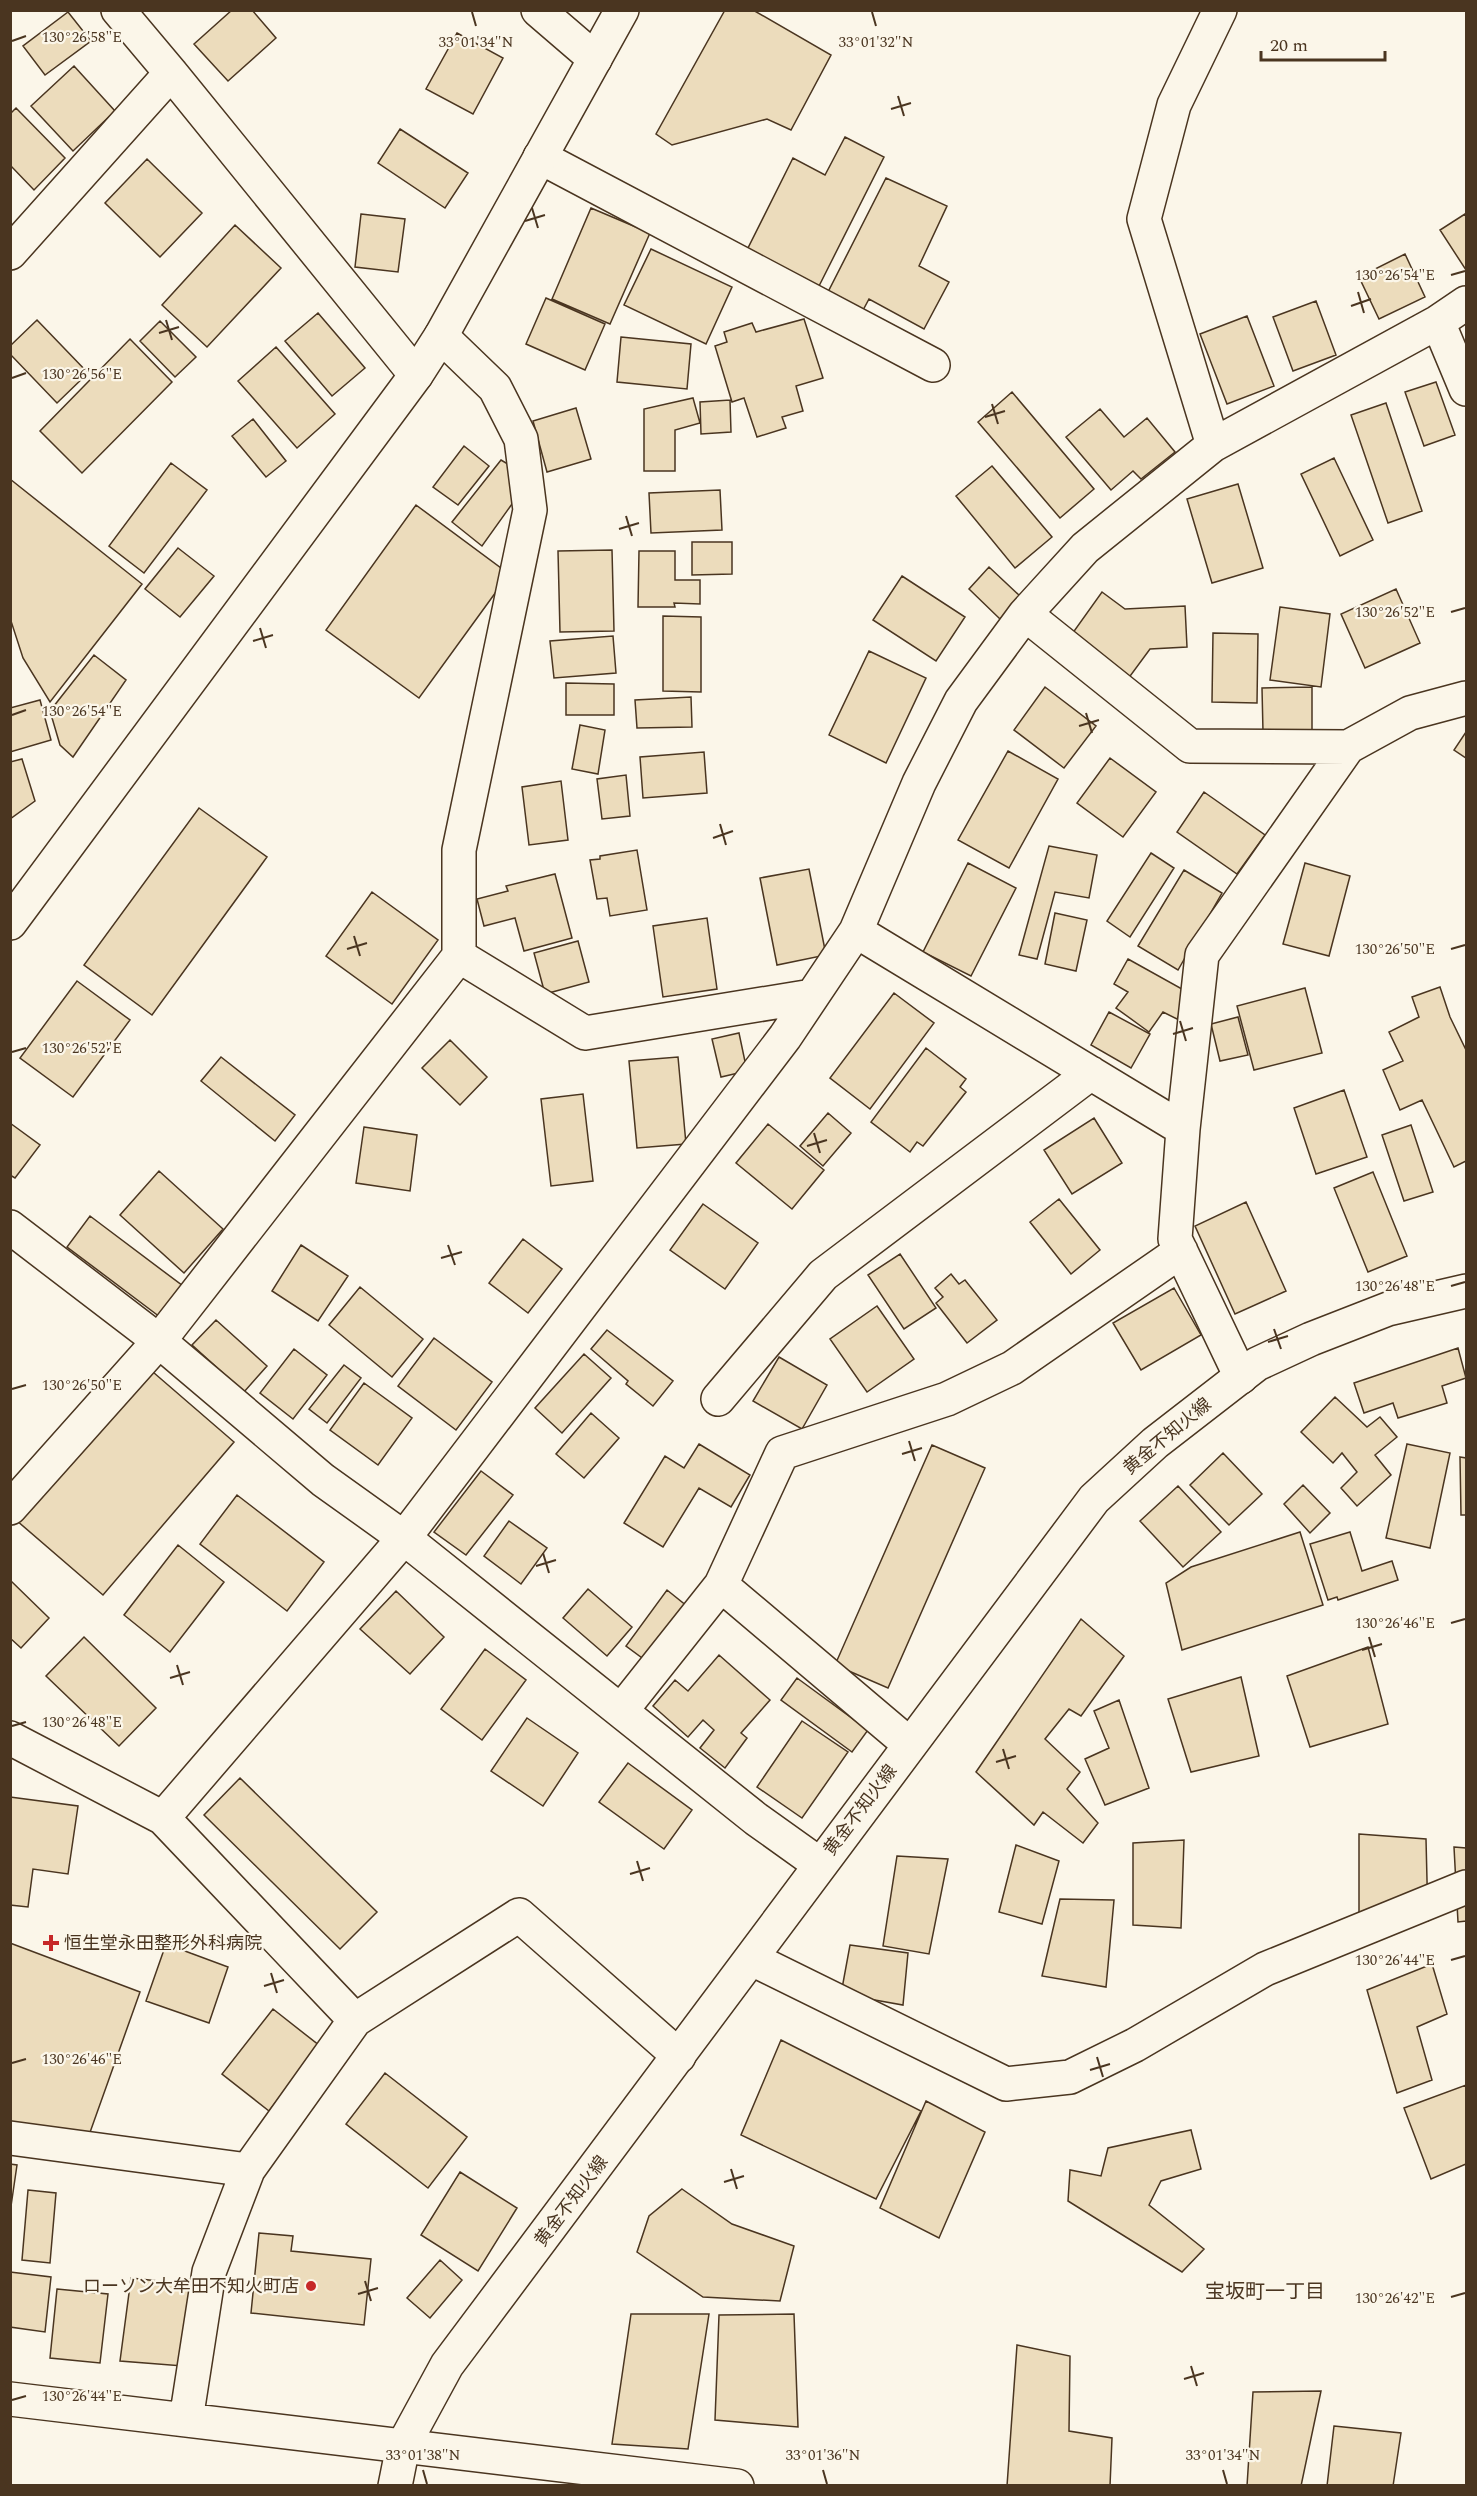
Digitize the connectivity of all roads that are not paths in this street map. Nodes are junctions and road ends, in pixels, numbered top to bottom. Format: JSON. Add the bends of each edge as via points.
{"nodes":[{"id":1,"x":118,"y":10,"type":"edge"},
{"id":2,"x":538,"y":10,"type":"edge"},
{"id":3,"x":622,"y":10,"type":"edge"},
{"id":4,"x":1220,"y":10,"type":"edge"},
{"id":5,"x":595,"y":59,"type":"junction"},
{"id":6,"x":171,"y":73,"type":"junction"},
{"id":7,"x":540,"y":158,"type":"junction"},
{"id":8,"x":10,"y":253,"type":"edge"},
{"id":9,"x":1467,"y":303,"type":"edge"},
{"id":10,"x":1438,"y":322,"type":"junction"},
{"id":11,"x":441,"y":336,"type":"junction"},
{"id":12,"x":933,"y":365,"type":"dead end"},
{"id":13,"x":416,"y":375,"type":"junction"},
{"id":14,"x":1467,"y":389,"type":"edge"},
{"id":15,"x":1213,"y":445,"type":"junction"},
{"id":16,"x":1025,"y":614,"type":"junction"},
{"id":17,"x":1467,"y":698,"type":"edge"},
{"id":18,"x":1348,"y":747,"type":"junction"},
{"id":19,"x":10,"y":923,"type":"edge"},
{"id":20,"x":856,"y":931,"type":"junction"},
{"id":21,"x":459,"y":956,"type":"junction"},
{"id":22,"x":812,"y":996,"type":"junction"},
{"id":23,"x":1091,"y":1073,"type":"junction"},
{"id":24,"x":1183,"y":1129,"type":"junction"},
{"id":25,"x":10,"y":1227,"type":"edge"},
{"id":26,"x":1181,"y":1251,"type":"junction"},
{"id":27,"x":1467,"y":1291,"type":"edge"},
{"id":28,"x":159,"y":1341,"type":"junction"},
{"id":29,"x":1240,"y":1377,"type":"junction"},
{"id":30,"x":718,"y":1399,"type":"dead end"},
{"id":31,"x":10,"y":1508,"type":"edge"},
{"id":32,"x":404,"y":1538,"type":"junction"},
{"id":33,"x":721,"y":1586,"type":"junction"},
{"id":34,"x":621,"y":1711,"type":"junction"},
{"id":35,"x":10,"y":1738,"type":"edge"},
{"id":36,"x":909,"y":1744,"type":"junction"},
{"id":37,"x":164,"y":1818,"type":"junction"},
{"id":38,"x":819,"y":1864,"type":"junction"},
{"id":39,"x":1467,"y":1887,"type":"edge"},
{"id":40,"x":752,"y":1959,"type":"junction"},
{"id":41,"x":356,"y":2020,"type":"junction"},
{"id":42,"x":679,"y":2056,"type":"junction"},
{"id":43,"x":10,"y":2138,"type":"edge"},
{"id":44,"x":248,"y":2170,"type":"junction"},
{"id":45,"x":10,"y":2399,"type":"edge"},
{"id":46,"x":186,"y":2420,"type":"junction"},
{"id":47,"x":403,"y":2446,"type":"junction"},
{"id":48,"x":395,"y":2486,"type":"edge"},
{"id":49,"x":737,"y":2486,"type":"edge"}],
"edges":[{"from":1,"to":6,"type":"street"},
{"from":2,"to":5,"type":"street"},
{"from":3,"to":5,"type":"street"},
{"from":4,"to":15,"type":"street","via":[[1174,105],[1144,219]]},
{"from":5,"to":7,"type":"street"},
{"from":6,"to":8,"type":"street"},
{"from":6,"to":13,"type":"street"},
{"from":7,"to":11,"type":"street"},
{"from":7,"to":12,"type":"street"},
{"from":9,"to":10,"type":"street"},
{"from":10,"to":14,"type":"street"},
{"from":10,"to":15,"type":"street"},
{"from":11,"to":13,"type":"street"},
{"from":11,"to":21,"type":"street","via":[[495,388],[521,439],[530,510],[459,850]]},
{"from":13,"to":19,"type":"street"},
{"from":15,"to":16,"type":"street","via":[[1085,548]]},
{"from":16,"to":18,"type":"street","via":[[1190,746]]},
{"from":16,"to":20,"type":"street","via":[[961,701],[919,783]]},
{"from":17,"to":18,"type":"street","via":[[1410,713]]},
{"from":18,"to":24,"type":"street","via":[[1202,955]]},
{"from":20,"to":22,"type":"street"},
{"from":20,"to":23,"type":"street"},
{"from":21,"to":22,"type":"street","via":[[585,1033]]},
{"from":21,"to":28,"type":"street"},
{"from":22,"to":32,"type":"street","via":[[785,1037]]},
{"from":23,"to":24,"type":"street"},
{"from":23,"to":30,"type":"street","via":[[823,1275]]},
{"from":24,"to":26,"type":"street","via":[[1175,1239]]},
{"from":25,"to":28,"type":"street"},
{"from":26,"to":29,"type":"street"},
{"from":26,"to":33,"type":"street","via":[[1012,1368],[947,1399],[782,1453]]},
{"from":27,"to":29,"type":"street","name":"黄金不知火線","via":[[1388,1309],[1311,1339],[1257,1364]]},
{"from":28,"to":31,"type":"street"},
{"from":28,"to":32,"type":"street","via":[[323,1479]]},
{"from":29,"to":36,"type":"street","name":"黄金不知火線","via":[[1155,1443],[1094,1499]]},
{"from":32,"to":34,"type":"street"},
{"from":32,"to":37,"type":"street"},
{"from":33,"to":34,"type":"street"},
{"from":33,"to":36,"type":"street"},
{"from":34,"to":38,"type":"street"},
{"from":35,"to":37,"type":"street"},
{"from":36,"to":38,"type":"street","name":"黄金不知火線"},
{"from":37,"to":41,"type":"street"},
{"from":38,"to":40,"type":"street","name":"黄金不知火線"},
{"from":39,"to":40,"type":"street","via":[[1265,1969],[1135,2045],[1070,2077],[1006,2084]]},
{"from":40,"to":42,"type":"street","name":"黄金不知火線"},
{"from":41,"to":42,"type":"street","via":[[519,1915]]},
{"from":41,"to":44,"type":"street"},
{"from":42,"to":47,"type":"street","name":"黄金不知火線","via":[[447,2365]]},
{"from":43,"to":44,"type":"street"},
{"from":44,"to":46,"type":"street","via":[[209,2272]]},
{"from":45,"to":46,"type":"street"},
{"from":46,"to":47,"type":"street"},
{"from":47,"to":48,"type":"street","name":"黄金不知火線"},
{"from":47,"to":49,"type":"street"}]}
